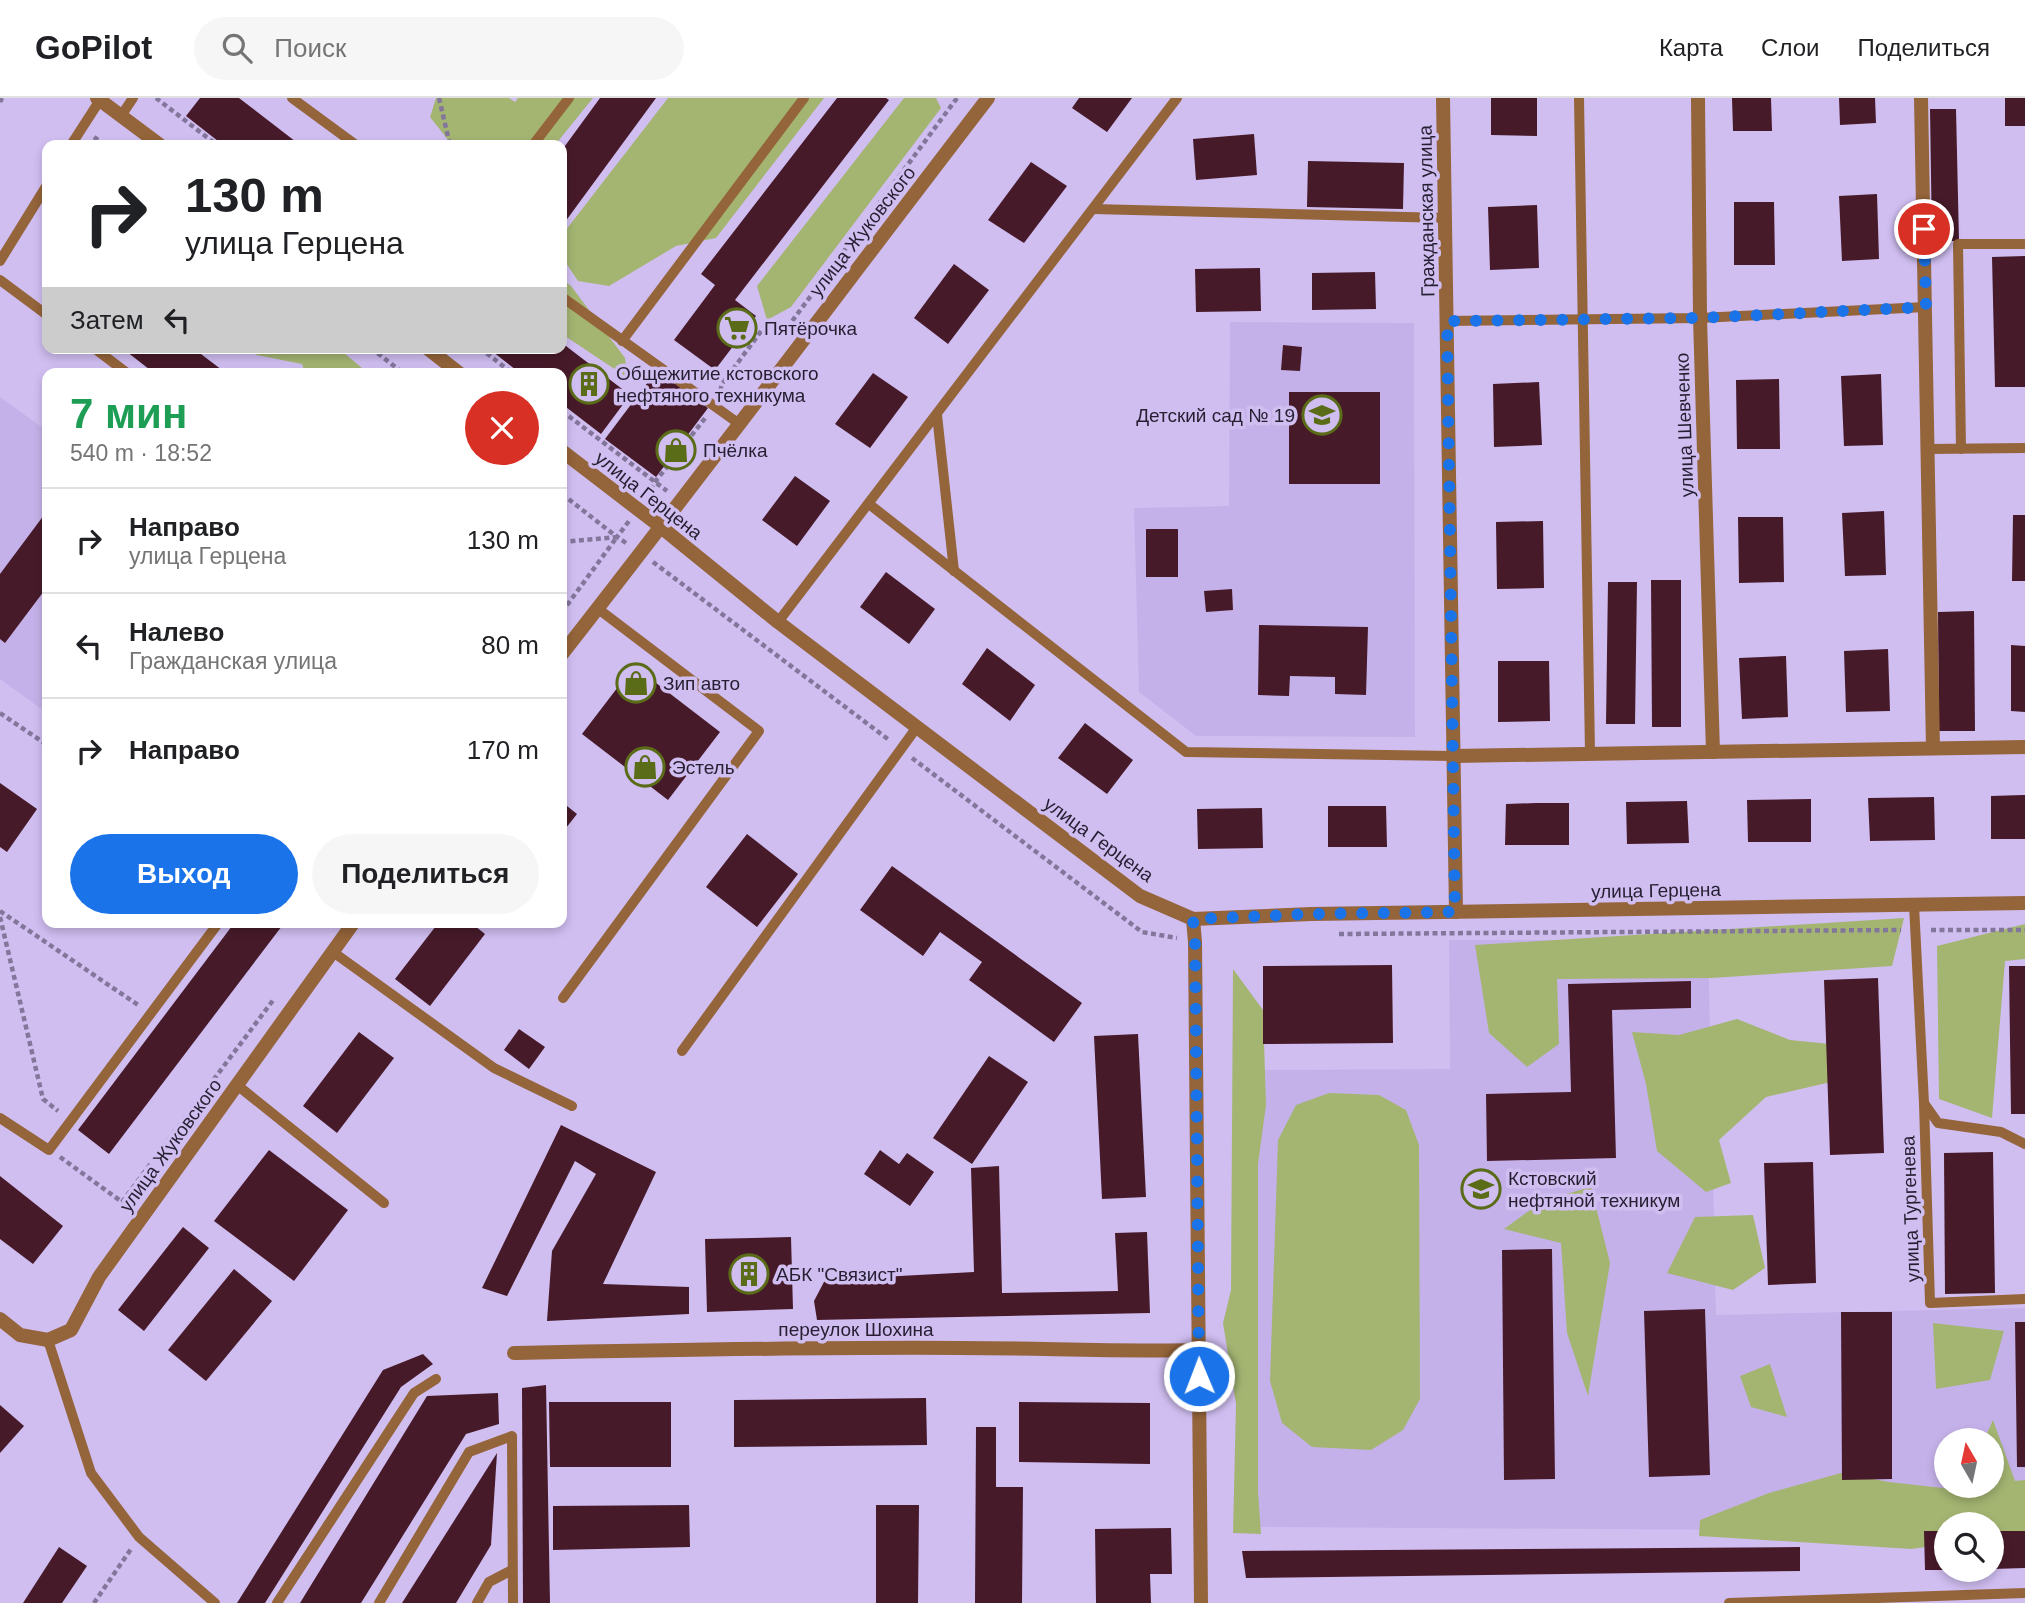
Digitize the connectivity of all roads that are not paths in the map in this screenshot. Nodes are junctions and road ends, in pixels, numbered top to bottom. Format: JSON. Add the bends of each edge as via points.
{"nodes":[{"id":1,"x":133,"y":98,"type":"edge"},
{"id":2,"x":292,"y":98,"type":"edge"},
{"id":3,"x":569,"y":98,"type":"edge"},
{"id":4,"x":804,"y":98,"type":"edge"},
{"id":5,"x":988,"y":98,"type":"edge"},
{"id":6,"x":1177,"y":98,"type":"edge"},
{"id":7,"x":1443,"y":98,"type":"edge"},
{"id":8,"x":1579,"y":98,"type":"edge"},
{"id":9,"x":1698,"y":98,"type":"edge"},
{"id":10,"x":1921,"y":98,"type":"edge"},
{"id":11,"x":98,"y":99,"type":"edge"},
{"id":12,"x":121,"y":116,"type":"junction"},
{"id":13,"x":75,"y":140,"type":"edge"},
{"id":14,"x":153,"y":140,"type":"edge"},
{"id":15,"x":349,"y":140,"type":"edge"},
{"id":16,"x":537,"y":140,"type":"edge"},
{"id":17,"x":42,"y":193,"type":"edge"},
{"id":18,"x":1093,"y":209,"type":"junction"},
{"id":19,"x":1445,"y":218,"type":"junction"},
{"id":20,"x":2025,"y":244,"type":"edge"},
{"id":21,"x":0,"y":261,"type":"edge"},
{"id":22,"x":0,"y":280,"type":"edge"},
{"id":23,"x":567,"y":301,"type":"edge"},
{"id":24,"x":1926,"y":307,"type":"junction"},
{"id":25,"x":42,"y":310,"type":"edge"},
{"id":26,"x":1700,"y":318,"type":"junction"},
{"id":27,"x":1582,"y":320,"type":"junction"},
{"id":28,"x":1447,"y":321,"type":"junction"},
{"id":29,"x":622,"y":341,"type":"junction"},
{"id":30,"x":102,"y":354,"type":"edge"},
{"id":31,"x":435,"y":354,"type":"edge"},
{"id":32,"x":120,"y":368,"type":"edge"},
{"id":33,"x":453,"y":368,"type":"edge"},
{"id":34,"x":937,"y":415,"type":"junction"},
{"id":35,"x":738,"y":423,"type":"junction"},
{"id":36,"x":2025,"y":448,"type":"edge"},
{"id":37,"x":1928,"y":449,"type":"junction"},
{"id":38,"x":1961,"y":449,"type":"junction"},
{"id":39,"x":567,"y":455,"type":"edge"},
{"id":40,"x":869,"y":504,"type":"junction"},
{"id":41,"x":661,"y":527,"type":"junction"},
{"id":42,"x":954,"y":571,"type":"junction"},
{"id":43,"x":597,"y":608,"type":"junction"},
{"id":44,"x":778,"y":622,"type":"junction"},
{"id":45,"x":567,"y":647,"type":"edge"},
{"id":46,"x":917,"y":727,"type":"junction"},
{"id":47,"x":2025,"y":747,"type":"edge"},
{"id":48,"x":1933,"y":748,"type":"junction"},
{"id":49,"x":1713,"y":752,"type":"junction"},
{"id":50,"x":1590,"y":753,"type":"junction"},
{"id":51,"x":1453,"y":756,"type":"junction"},
{"id":52,"x":2025,"y":903,"type":"edge"},
{"id":53,"x":1914,"y":905,"type":"junction"},
{"id":54,"x":1455,"y":912,"type":"junction"},
{"id":55,"x":1193,"y":919,"type":"junction"},
{"id":56,"x":214,"y":928,"type":"edge"},
{"id":57,"x":350,"y":928,"type":"edge"},
{"id":58,"x":332,"y":952,"type":"junction"},
{"id":59,"x":563,"y":998,"type":"dead end"},
{"id":60,"x":682,"y":1051,"type":"dead end"},
{"id":61,"x":237,"y":1085,"type":"junction"},
{"id":62,"x":1924,"y":1102,"type":"junction"},
{"id":63,"x":572,"y":1106,"type":"dead end"},
{"id":64,"x":0,"y":1118,"type":"edge"},
{"id":65,"x":2025,"y":1144,"type":"edge"},
{"id":66,"x":384,"y":1203,"type":"dead end"},
{"id":67,"x":2025,"y":1299,"type":"edge"},
{"id":68,"x":0,"y":1319,"type":"edge"},
{"id":69,"x":48,"y":1340,"type":"junction"},
{"id":70,"x":1198,"y":1350,"type":"junction"},
{"id":71,"x":514,"y":1353,"type":"dead end"},
{"id":72,"x":436,"y":1379,"type":"dead end"},
{"id":73,"x":512,"y":1570,"type":"junction"},
{"id":74,"x":2025,"y":1593,"type":"edge"},
{"id":75,"x":215,"y":1603,"type":"edge"},
{"id":76,"x":277,"y":1603,"type":"edge"},
{"id":77,"x":379,"y":1603,"type":"edge"},
{"id":78,"x":477,"y":1603,"type":"edge"},
{"id":79,"x":513,"y":1603,"type":"edge"},
{"id":80,"x":1201,"y":1603,"type":"edge"},
{"id":81,"x":1729,"y":1603,"type":"edge"}],
"edges":[{"from":1,"to":12,"type":"lane"},
{"from":2,"to":15,"type":"lane"},
{"from":3,"to":16,"type":"lane"},
{"from":4,"to":29,"type":"lane"},
{"from":5,"to":35,"type":"street","name":"улица Жуковского"},
{"from":6,"to":18,"type":"lane"},
{"from":7,"to":19,"type":"street","name":"Гражданская улица"},
{"from":8,"to":27,"type":"lane"},
{"from":9,"to":26,"type":"street","name":"улица Шевченко"},
{"from":10,"to":24,"type":"street"},
{"from":11,"to":12,"type":"street"},
{"from":11,"to":13,"type":"lane"},
{"from":12,"to":14,"type":"street"},
{"from":17,"to":21,"type":"lane"},
{"from":18,"to":19,"type":"lane"},
{"from":18,"to":34,"type":"lane"},
{"from":19,"to":28,"type":"street","name":"Гражданская улица"},
{"from":20,"to":38,"type":"lane","via":[[1958,244]]},
{"from":22,"to":25,"type":"lane"},
{"from":23,"to":29,"type":"lane"},
{"from":24,"to":26,"type":"lane"},
{"from":24,"to":37,"type":"street"},
{"from":26,"to":27,"type":"lane"},
{"from":26,"to":49,"type":"street","name":"улица Шевченко"},
{"from":27,"to":28,"type":"lane"},
{"from":27,"to":50,"type":"lane"},
{"from":28,"to":51,"type":"street","name":"Гражданская улица"},
{"from":29,"to":35,"type":"lane"},
{"from":30,"to":32,"type":"lane"},
{"from":31,"to":33,"type":"street"},
{"from":34,"to":40,"type":"lane"},
{"from":34,"to":42,"type":"lane"},
{"from":35,"to":41,"type":"street","name":"улица Жуковского"},
{"from":36,"to":38,"type":"lane"},
{"from":37,"to":38,"type":"lane"},
{"from":37,"to":48,"type":"street"},
{"from":39,"to":41,"type":"street","name":"улица Герцена"},
{"from":40,"to":42,"type":"lane"},
{"from":40,"to":44,"type":"lane"},
{"from":41,"to":43,"type":"street","name":"улица Жуковского"},
{"from":41,"to":44,"type":"street","name":"улица Герцена"},
{"from":42,"to":51,"type":"lane","via":[[1186,752]]},
{"from":43,"to":45,"type":"street","name":"улица Жуковского"},
{"from":43,"to":59,"type":"lane","via":[[759,731]]},
{"from":44,"to":46,"type":"street","name":"улица Герцена"},
{"from":46,"to":55,"type":"street","name":"улица Герцена","via":[[1140,896]]},
{"from":46,"to":60,"type":"lane"},
{"from":47,"to":48,"type":"street"},
{"from":48,"to":49,"type":"street"},
{"from":49,"to":50,"type":"street"},
{"from":50,"to":51,"type":"street"},
{"from":51,"to":54,"type":"street","name":"Гражданская улица"},
{"from":52,"to":53,"type":"street","name":"улица Герцена"},
{"from":53,"to":54,"type":"street","name":"улица Герцена"},
{"from":53,"to":62,"type":"lane","name":"улица Тургенева"},
{"from":54,"to":55,"type":"street","name":"улица Герцена"},
{"from":55,"to":70,"type":"street"},
{"from":56,"to":64,"type":"lane","via":[[49,1150]]},
{"from":57,"to":58,"type":"street","name":"улица Жуковского"},
{"from":58,"to":61,"type":"street","name":"улица Жуковского"},
{"from":58,"to":63,"type":"lane","via":[[495,1068]]},
{"from":61,"to":66,"type":"lane"},
{"from":61,"to":69,"type":"street","name":"улица Жуковского","via":[[99,1277],[71,1330]]},
{"from":62,"to":65,"type":"lane","name":"улица Тургенева","via":[[1938,1123],[2001,1132]]},
{"from":62,"to":67,"type":"lane","name":"улица Тургенева","via":[[1930,1303]]},
{"from":68,"to":69,"type":"street","via":[[20,1335]]},
{"from":69,"to":75,"type":"lane","via":[[91,1474],[139,1537]]},
{"from":70,"to":71,"type":"street","name":"переулок Шохина","via":[[744,1348]]},
{"from":70,"to":80,"type":"street"},
{"from":72,"to":76,"type":"lane","via":[[414,1393]]},
{"from":73,"to":77,"type":"lane","via":[[512,1436],[469,1452]]},
{"from":73,"to":78,"type":"lane","via":[[489,1582]]},
{"from":73,"to":79,"type":"lane"},
{"from":74,"to":81,"type":"lane"}]}
